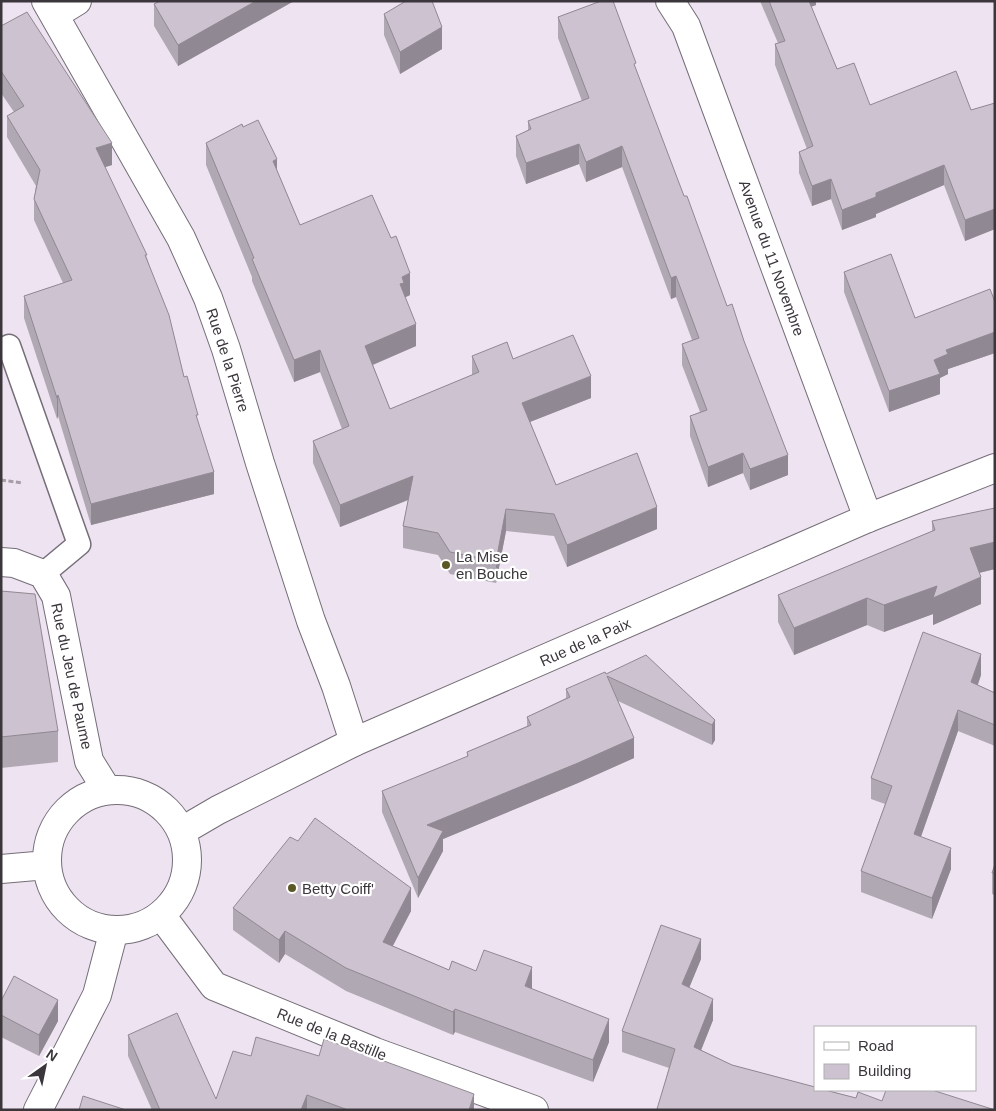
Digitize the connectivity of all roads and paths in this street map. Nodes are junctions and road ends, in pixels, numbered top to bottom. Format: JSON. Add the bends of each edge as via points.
{"nodes":[{"id":1,"x":77,"y":1,"type":"edge"},
{"id":2,"x":670,"y":1,"type":"edge"},
{"id":3,"x":50,"y":8,"type":"edge"},
{"id":4,"x":9,"y":346,"type":"dead end"},
{"id":5,"x":995,"y":468,"type":"edge"},
{"id":6,"x":868,"y":518,"type":"junction"},
{"id":7,"x":1,"y":562,"type":"edge"},
{"id":8,"x":43,"y":574,"type":"junction"},
{"id":9,"x":354,"y":742,"type":"junction"},
{"id":10,"x":107,"y":790,"type":"junction"},
{"id":11,"x":182,"y":831,"type":"junction"},
{"id":12,"x":47,"y":865,"type":"junction"},
{"id":13,"x":1,"y":869,"type":"edge"},
{"id":14,"x":161,"y":915,"type":"junction"},
{"id":15,"x":114,"y":930,"type":"junction"},
{"id":16,"x":38,"y":1110,"type":"edge"},
{"id":17,"x":534,"y":1110,"type":"edge"}],
"edges":[{"from":1,"to":3,"type":"street"},
{"from":2,"to":6,"type":"street","name":"Avenue du 11 Novembre","via":[[686,26]]},
{"from":3,"to":9,"type":"street","name":"Rue de la Pierre","via":[[181,238],[208,298],[311,621]]},
{"from":4,"to":8,"type":"lane","via":[[79,544]]},
{"from":5,"to":6,"type":"street","name":"Rue de la Paix"},
{"from":6,"to":9,"type":"street","name":"Rue de la Paix"},
{"from":7,"to":8,"type":"street","via":[[14,563]]},
{"from":8,"to":10,"type":"street","name":"Rue du Jeu de Paume","via":[[56,596],[89,761]]},
{"from":9,"to":11,"type":"street","name":"Rue de la Paix"},
{"from":10,"to":11,"type":"street","via":[[143,794],[166,809]]},
{"from":10,"to":12,"type":"street","via":[[82,798],[62,815],[50,838]]},
{"from":11,"to":14,"type":"street","via":[[188,853],[186,877],[177,898]]},
{"from":12,"to":13,"type":"street"},
{"from":12,"to":15,"type":"street","via":[[57,897],[68,910],[97,927]]},
{"from":14,"to":15,"type":"street","via":[[139,927]]},
{"from":14,"to":17,"type":"street","name":"Rue de la Bastille","via":[[214,986],[375,1052]]},
{"from":15,"to":16,"type":"street","via":[[97,995]]}]}
